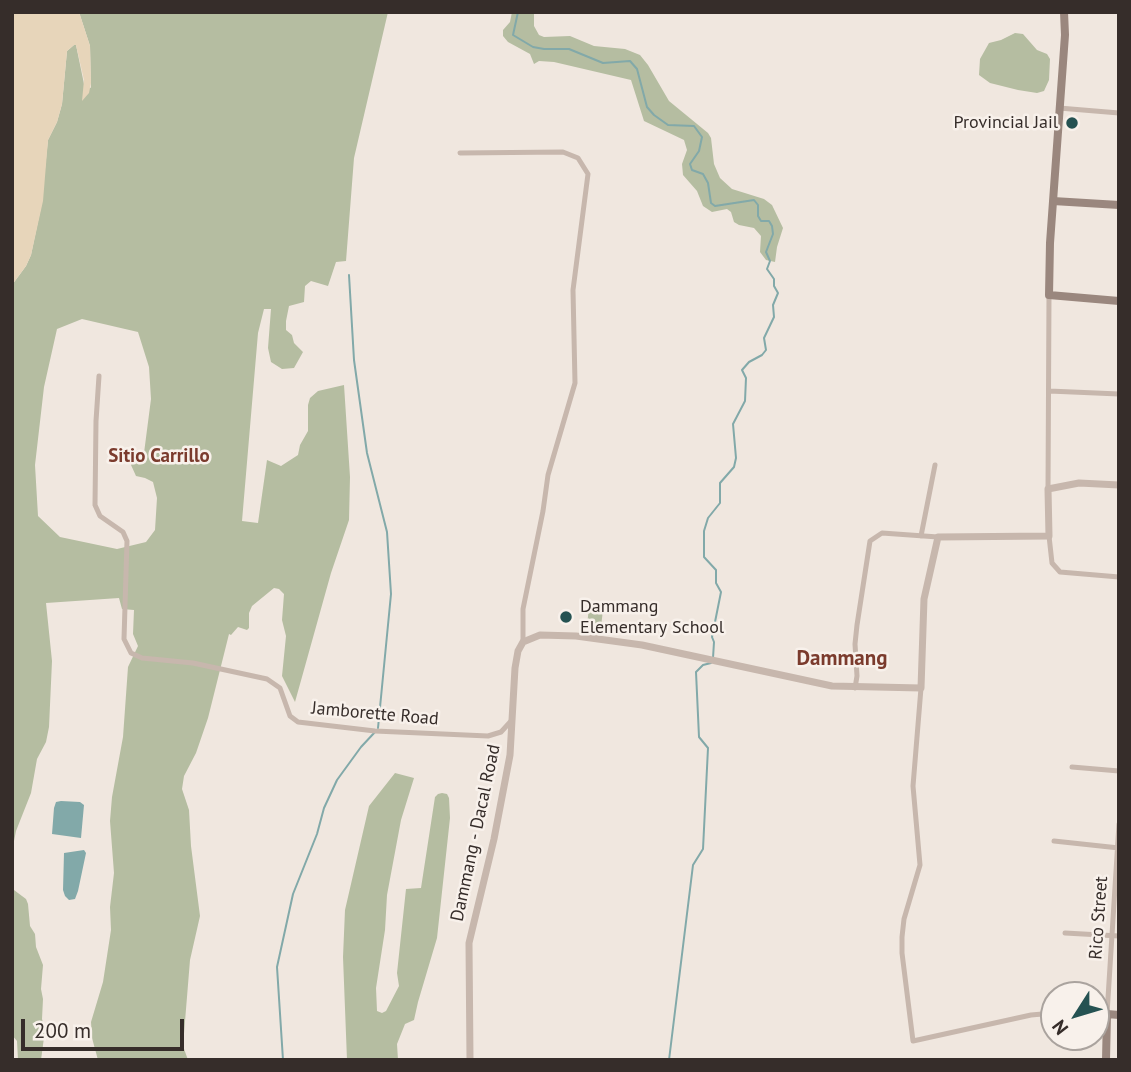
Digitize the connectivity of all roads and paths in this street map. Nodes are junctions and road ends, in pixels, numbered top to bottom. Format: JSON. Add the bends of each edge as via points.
{"nodes":[{"id":1,"x":1064,"y":12,"type":"edge"},
{"id":2,"x":1059,"y":108,"type":"junction"},
{"id":3,"x":1119,"y":113,"type":"edge"},
{"id":4,"x":460,"y":153,"type":"dead end"},
{"id":5,"x":1053,"y":201,"type":"junction"},
{"id":6,"x":1119,"y":205,"type":"edge"},
{"id":7,"x":1049,"y":295,"type":"junction"},
{"id":8,"x":1119,"y":300,"type":"edge"},
{"id":9,"x":99,"y":376,"type":"dead end"},
{"id":10,"x":1049,"y":391,"type":"junction"},
{"id":11,"x":1119,"y":394,"type":"edge"},
{"id":12,"x":935,"y":465,"type":"dead end"},
{"id":13,"x":1119,"y":485,"type":"edge"},
{"id":14,"x":1048,"y":489,"type":"junction"},
{"id":15,"x":921,"y":536,"type":"junction"},
{"id":16,"x":1049,"y":536,"type":"junction"},
{"id":17,"x":937,"y":537,"type":"junction"},
{"id":18,"x":1119,"y":577,"type":"edge"},
{"id":19,"x":523,"y":642,"type":"junction"},
{"id":20,"x":855,"y":688,"type":"junction"},
{"id":21,"x":921,"y":688,"type":"junction"},
{"id":22,"x":512,"y":720,"type":"junction"},
{"id":23,"x":495,"y":734,"type":"junction"},
{"id":24,"x":511,"y":744,"type":"junction"},
{"id":25,"x":1072,"y":767,"type":"dead end"},
{"id":26,"x":1119,"y":771,"type":"edge"},
{"id":27,"x":1119,"y":824,"type":"edge"},
{"id":28,"x":1054,"y":841,"type":"dead end"},
{"id":29,"x":1118,"y":848,"type":"edge"},
{"id":30,"x":1065,"y":933,"type":"dead end"},
{"id":31,"x":1115,"y":936,"type":"edge"},
{"id":32,"x":1110,"y":985,"type":"edge"},
{"id":33,"x":1040,"y":1014,"type":"edge"},
{"id":34,"x":470,"y":1060,"type":"edge"}],
"edges":[{"from":1,"to":2,"type":"main road"},
{"from":2,"to":3,"type":"street"},
{"from":2,"to":5,"type":"main road"},
{"from":4,"to":19,"type":"street","via":[[563,152],[578,158],[589,181],[573,289],[575,383],[548,475],[523,610]]},
{"from":5,"to":6,"type":"main road"},
{"from":5,"to":7,"type":"main road"},
{"from":7,"to":8,"type":"main road"},
{"from":7,"to":10,"type":"street"},
{"from":9,"to":23,"type":"street","name":"Jamborette Road","via":[[95,505],[100,516],[123,532],[127,541],[124,639],[135,657],[193,663],[267,679],[280,688],[290,716],[298,722],[375,731]]},
{"from":10,"to":11,"type":"street"},
{"from":10,"to":14,"type":"street"},
{"from":12,"to":15,"type":"street"},
{"from":13,"to":14,"type":"street","via":[[1079,483]]},
{"from":14,"to":16,"type":"street"},
{"from":15,"to":17,"type":"street"},
{"from":15,"to":20,"type":"street","via":[[883,533],[868,544],[855,639]]},
{"from":16,"to":17,"type":"street"},
{"from":16,"to":18,"type":"street","via":[[1052,563],[1060,572]]},
{"from":17,"to":21,"type":"street","via":[[924,599]]},
{"from":19,"to":20,"type":"street","via":[[540,635],[642,645],[813,684]]},
{"from":19,"to":22,"type":"street","name":"Dammang - Dacal Road","via":[[517,657]]},
{"from":20,"to":21,"type":"street"},
{"from":21,"to":33,"type":"street","via":[[913,786],[920,865],[902,937],[913,1041]]},
{"from":22,"to":23,"type":"street"},
{"from":22,"to":24,"type":"street","name":"Dammang - Dacal Road"},
{"from":23,"to":24,"type":"street","via":[[505,736]]},
{"from":24,"to":34,"type":"street","name":"Dammang - Dacal Road","via":[[469,943]]},
{"from":25,"to":26,"type":"street"},
{"from":27,"to":29,"type":"street","name":"Rico Street"},
{"from":28,"to":29,"type":"street"},
{"from":29,"to":31,"type":"street","name":"Rico Street"},
{"from":30,"to":31,"type":"street"},
{"from":31,"to":32,"type":"street","name":"Rico Street"}]}
